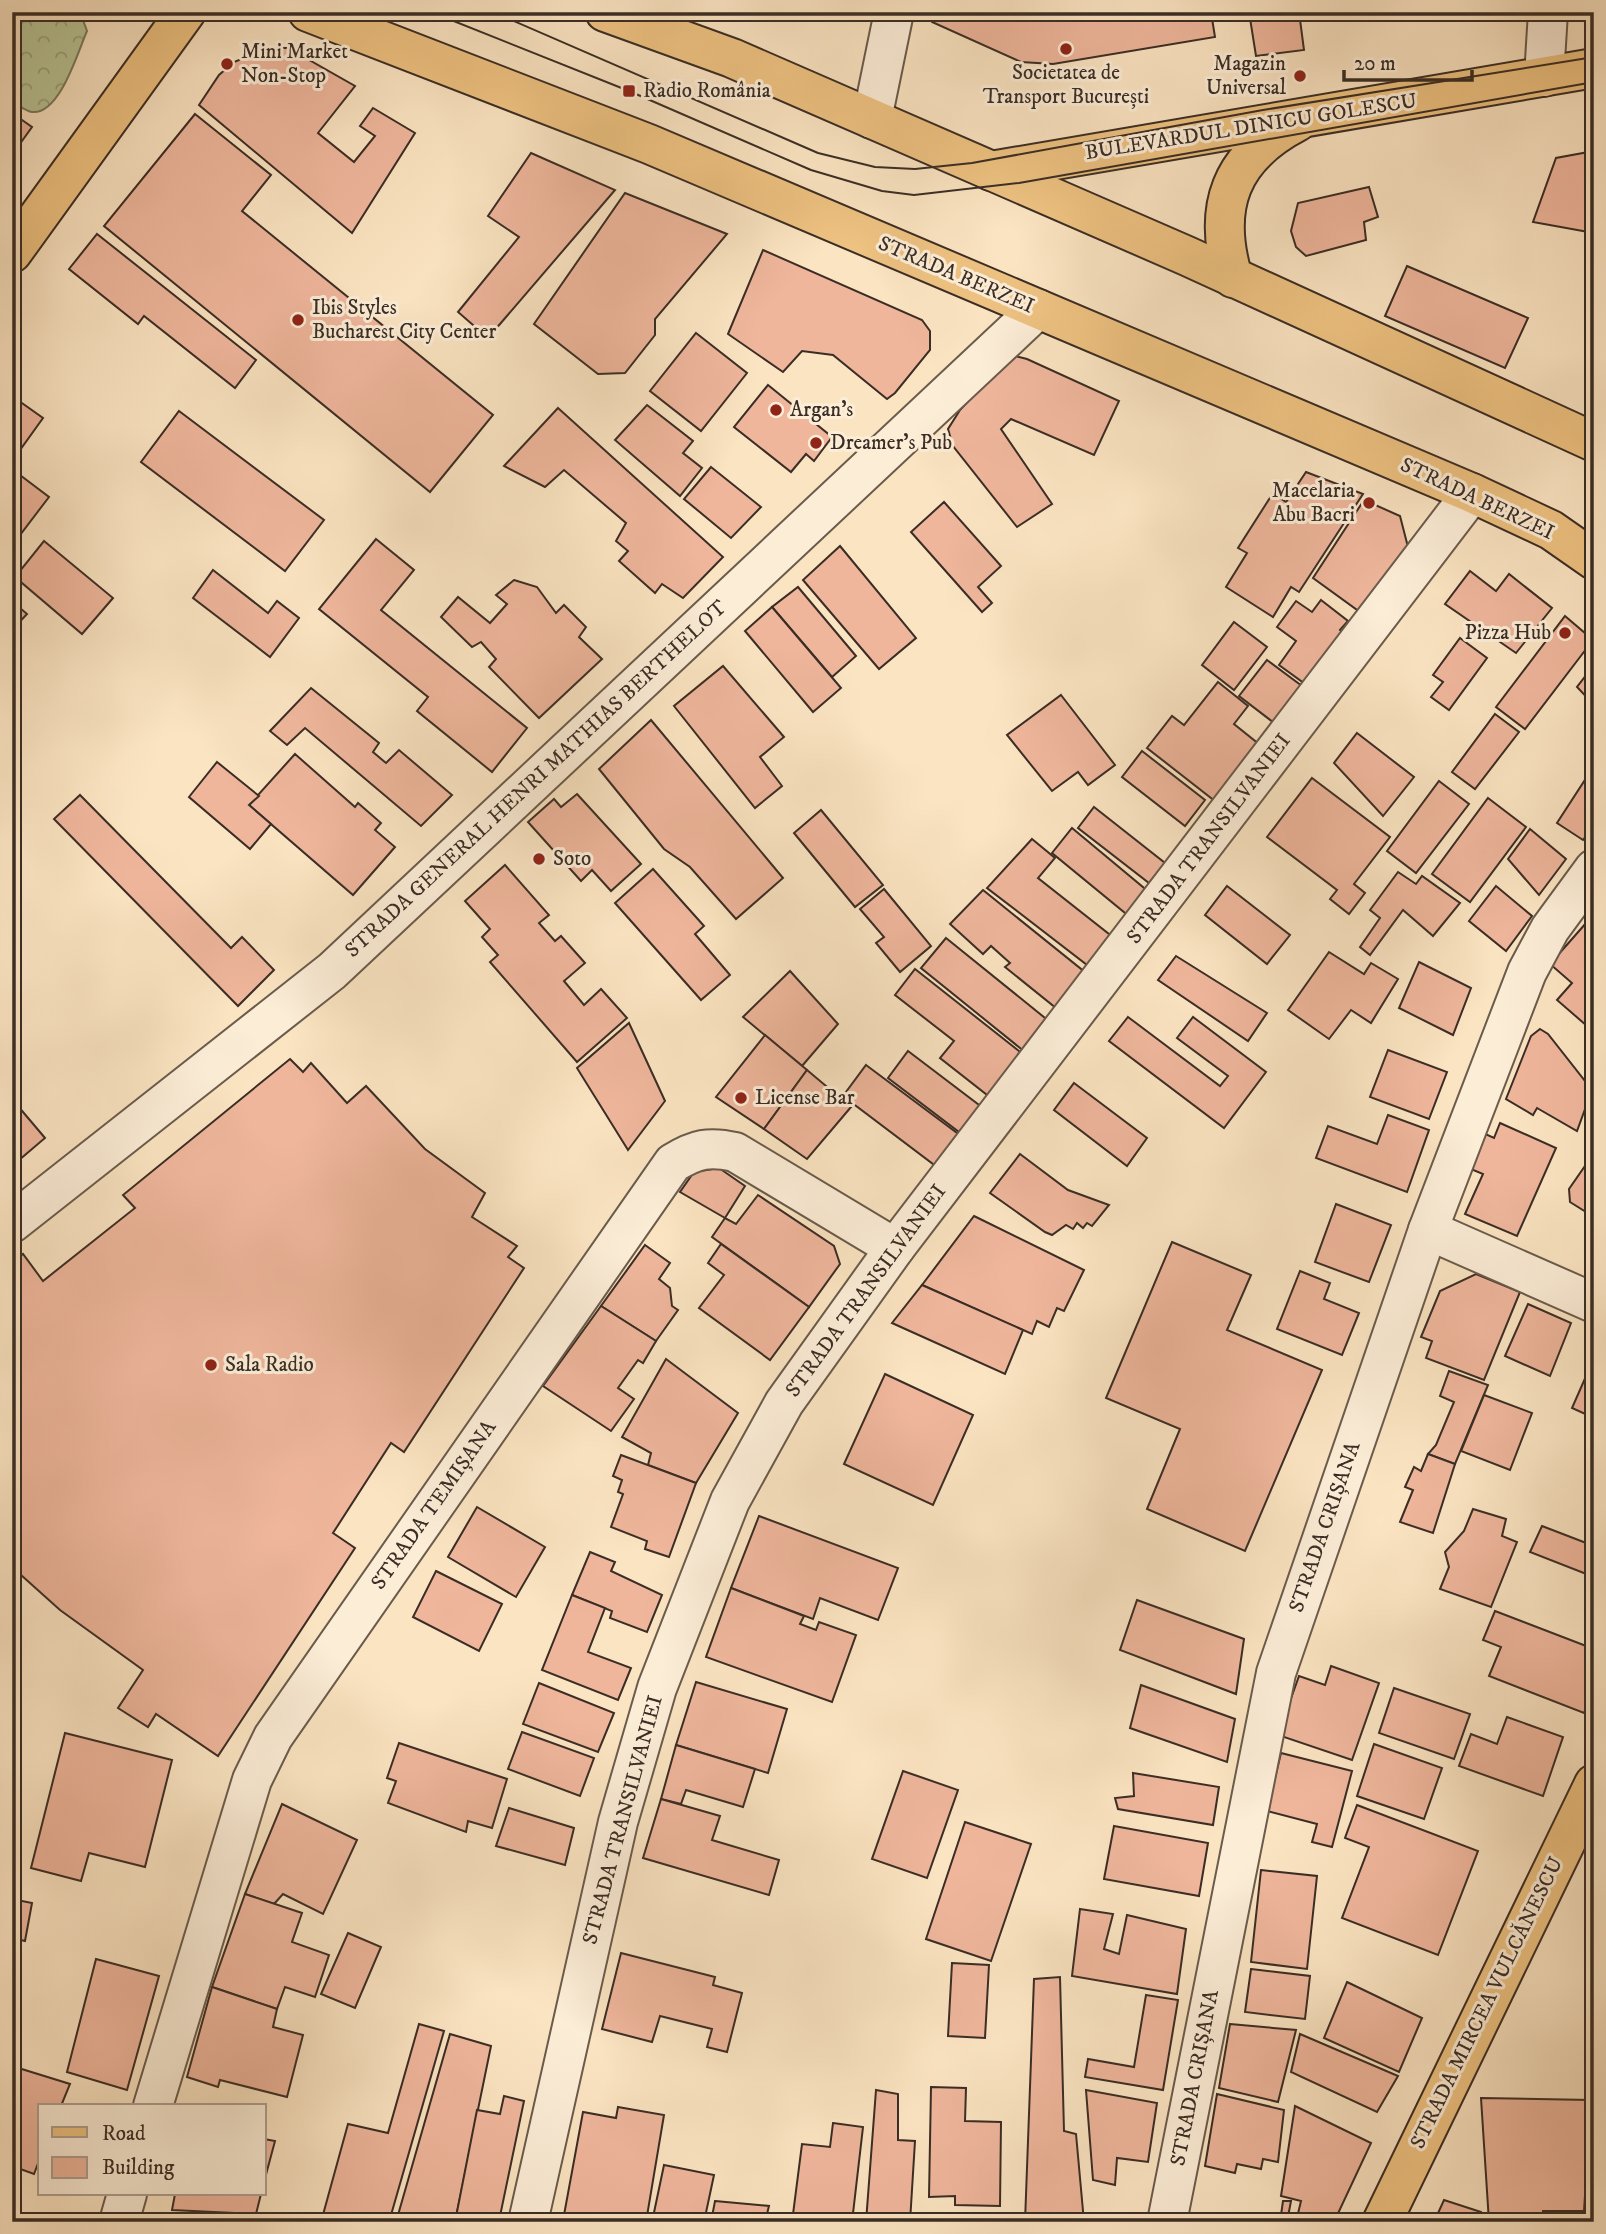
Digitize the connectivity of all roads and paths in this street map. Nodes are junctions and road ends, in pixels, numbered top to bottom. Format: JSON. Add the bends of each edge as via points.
{"nodes":[{"id":1,"x":186,"y":12,"type":"edge"},
{"id":2,"x":308,"y":12,"type":"edge"},
{"id":3,"x":605,"y":12,"type":"edge"},
{"id":4,"x":683,"y":12,"type":"edge"},
{"id":5,"x":894,"y":12,"type":"edge"},
{"id":6,"x":1548,"y":12,"type":"edge"},
{"id":7,"x":732,"y":58,"type":"junction"},
{"id":8,"x":1594,"y":68,"type":"edge"},
{"id":9,"x":1544,"y":77,"type":"junction"},
{"id":10,"x":1308,"y":116,"type":"junction"},
{"id":11,"x":872,"y":119,"type":"junction"},
{"id":12,"x":991,"y":171,"type":"junction"},
{"id":13,"x":12,"y":253,"type":"edge"},
{"id":14,"x":1233,"y":278,"type":"junction"},
{"id":15,"x":1038,"y":309,"type":"junction"},
{"id":16,"x":1594,"y":442,"type":"edge"},
{"id":17,"x":1472,"y":493,"type":"junction"},
{"id":18,"x":1594,"y":560,"type":"edge"},
{"id":19,"x":1594,"y":869,"type":"edge"},
{"id":20,"x":12,"y":1223,"type":"edge"},
{"id":21,"x":1428,"y":1230,"type":"junction"},
{"id":22,"x":895,"y":1248,"type":"junction"},
{"id":23,"x":1594,"y":1303,"type":"edge"},
{"id":24,"x":1594,"y":1784,"type":"edge"},
{"id":25,"x":154,"y":2104,"type":"edge"},
{"id":26,"x":126,"y":2196,"type":"edge"},
{"id":27,"x":119,"y":2222,"type":"edge"},
{"id":28,"x":528,"y":2222,"type":"edge"},
{"id":29,"x":1167,"y":2222,"type":"edge"},
{"id":30,"x":1381,"y":2222,"type":"edge"}],
"edges":[{"from":1,"to":13,"type":"main road"},
{"from":2,"to":15,"type":"main road","name":"STRADA BERZEI","via":[[649,144]]},
{"from":3,"to":7,"type":"main road"},
{"from":4,"to":7,"type":"main road"},
{"from":5,"to":11,"type":"street"},
{"from":6,"to":9,"type":"street"},
{"from":7,"to":11,"type":"main road"},
{"from":8,"to":9,"type":"main road","name":"BULEVARDUL DINICU GOLESCU"},
{"from":9,"to":10,"type":"main road","name":"BULEVARDUL DINICU GOLESCU"},
{"from":10,"to":12,"type":"main road","name":"BULEVARDUL DINICU GOLESCU"},
{"from":10,"to":14,"type":"main road","via":[[1268,137],[1237,175],[1224,210],[1223,244]]},
{"from":11,"to":12,"type":"main road"},
{"from":12,"to":14,"type":"main road"},
{"from":14,"to":16,"type":"main road"},
{"from":15,"to":17,"type":"main road","name":"STRADA BERZEI"},
{"from":15,"to":20,"type":"street","name":"STRADA GENERAL HENRI MATHIAS BERTHELOT","via":[[332,971]]},
{"from":17,"to":18,"type":"main road","name":"STRADA BERZEI","via":[[1550,530]]},
{"from":17,"to":22,"type":"street","name":"STRADA TRANSILVANIEI"},
{"from":19,"to":21,"type":"street","name":"STRADA CRIȘANA","via":[[1550,929],[1527,972]]},
{"from":21,"to":23,"type":"street"},
{"from":21,"to":29,"type":"street","name":"STRADA CRIȘANA","via":[[1276,1672]]},
{"from":22,"to":25,"type":"street","name":"STRADA TEMIȘANA","via":[[735,1152],[712,1147],[673,1163],[273,1737],[252,1780]]},
{"from":22,"to":28,"type":"street","name":"STRADA TRANSILVANIEI","via":[[784,1404],[730,1501],[684,1615],[657,1688],[618,1822]]},
{"from":24,"to":30,"type":"main road","name":"STRADA MIRCEA VULCĂNESCU"},
{"from":26,"to":27,"type":"street"}]}
